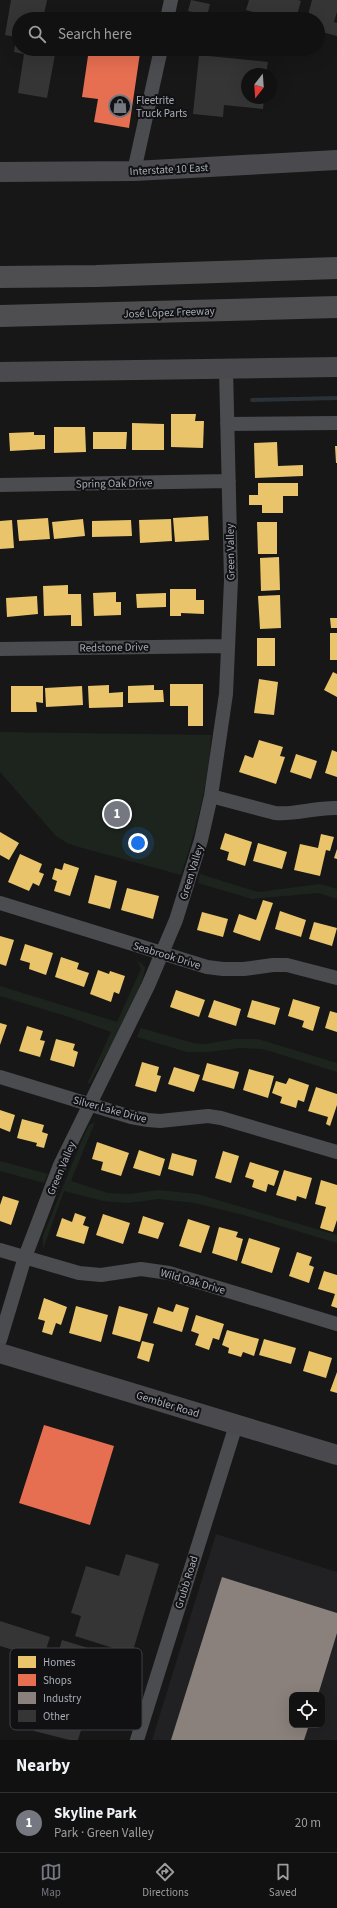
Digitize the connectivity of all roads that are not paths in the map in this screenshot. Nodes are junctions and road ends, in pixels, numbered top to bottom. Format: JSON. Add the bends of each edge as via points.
{"nodes":[{"id":1,"x":172,"y":0,"type":"edge"},
{"id":2,"x":169,"y":12,"type":"edge"},
{"id":3,"x":159,"y":56,"type":"edge"},
{"id":4,"x":337,"y":160,"type":"edge"},
{"id":5,"x":134,"y":171,"type":"junction"},
{"id":6,"x":0,"y":172,"type":"edge"},
{"id":7,"x":0,"y":261,"type":"edge"},
{"id":8,"x":337,"y":268,"type":"edge"},
{"id":9,"x":96,"y":276,"type":"junction"},
{"id":10,"x":0,"y":277,"type":"edge"},
{"id":11,"x":337,"y":307,"type":"edge"},
{"id":12,"x":4,"y":317,"type":"edge"},
{"id":13,"x":337,"y":367,"type":"edge"},
{"id":14,"x":226,"y":369,"type":"junction"},
{"id":15,"x":0,"y":372,"type":"edge"},
{"id":16,"x":337,"y":423,"type":"edge"},
{"id":17,"x":227,"y":424,"type":"junction"},
{"id":18,"x":229,"y":481,"type":"junction"},
{"id":19,"x":0,"y":485,"type":"edge"},
{"id":20,"x":228,"y":646,"type":"junction"},
{"id":21,"x":0,"y":649,"type":"edge"},
{"id":22,"x":211,"y":796,"type":"junction"},
{"id":23,"x":337,"y":808,"type":"edge"},
{"id":24,"x":0,"y":903,"type":"edge"},
{"id":25,"x":161,"y":953,"type":"junction"},
{"id":26,"x":337,"y":978,"type":"edge"},
{"id":27,"x":0,"y":1077,"type":"edge"},
{"id":28,"x":89,"y":1104,"type":"junction"},
{"id":29,"x":337,"y":1152,"type":"edge"},
{"id":30,"x":0,"y":1250,"type":"edge"},
{"id":31,"x":25,"y":1257,"type":"junction"},
{"id":32,"x":337,"y":1324,"type":"edge"},
{"id":33,"x":0,"y":1340,"type":"edge"},
{"id":34,"x":0,"y":1353,"type":"edge"},
{"id":35,"x":236,"y":1425,"type":"junction"},
{"id":36,"x":337,"y":1455,"type":"edge"},
{"id":37,"x":142,"y":1724,"type":"edge"},
{"id":38,"x":140,"y":1730,"type":"edge"},
{"id":39,"x":137,"y":1740,"type":"edge"}],
"edges":[{"from":1,"to":2,"type":"street"},
{"from":3,"to":5,"type":"street"},
{"from":4,"to":5,"type":"main road","name":"Interstate 10 East"},
{"from":5,"to":6,"type":"main road","name":"Interstate 10 East"},
{"from":7,"to":9,"type":"highway"},
{"from":8,"to":9,"type":"highway"},
{"from":9,"to":10,"type":"highway"},
{"from":11,"to":12,"type":"highway","name":"José López Freeway"},
{"from":13,"to":14,"type":"main road"},
{"from":14,"to":15,"type":"main road"},
{"from":14,"to":17,"type":"street","name":"Green Valley"},
{"from":16,"to":17,"type":"street"},
{"from":17,"to":18,"type":"street","name":"Green Valley"},
{"from":18,"to":19,"type":"street","name":"Spring Oak Drive"},
{"from":18,"to":20,"type":"street","name":"Green Valley","via":[[231,580]]},
{"from":20,"to":21,"type":"street","name":"Redstone Drive"},
{"from":20,"to":22,"type":"street","name":"Green Valley","via":[[226,694]]},
{"from":22,"to":23,"type":"street","via":[[284,814]]},
{"from":22,"to":25,"type":"street","name":"Green Valley","via":[[201,840],[176,920]]},
{"from":24,"to":25,"type":"street","name":"Seabrook Drive"},
{"from":25,"to":26,"type":"street","name":"Seabrook Drive","via":[[207,967],[244,969],[287,965]]},
{"from":25,"to":28,"type":"street","name":"Green Valley","via":[[133,1017]]},
{"from":27,"to":28,"type":"street","name":"Silver Lake Drive"},
{"from":28,"to":29,"type":"street","name":"Silver Lake Drive","via":[[148,1120],[208,1116],[221,1118]]},
{"from":28,"to":31,"type":"street","name":"Green Valley","via":[[60,1165]]},
{"from":30,"to":31,"type":"street","name":"Wild Oak Drive"},
{"from":31,"to":32,"type":"street","name":"Wild Oak Drive","via":[[91,1275],[141,1269],[169,1273]]},
{"from":31,"to":33,"type":"street","name":"Green Valley"},
{"from":34,"to":35,"type":"main road","name":"Gembler Road"},
{"from":35,"to":36,"type":"main road","name":"Gembler Road"},
{"from":35,"to":37,"type":"street","name":"Grubb Road"},
{"from":38,"to":39,"type":"street","name":"Grubb Road"}]}
